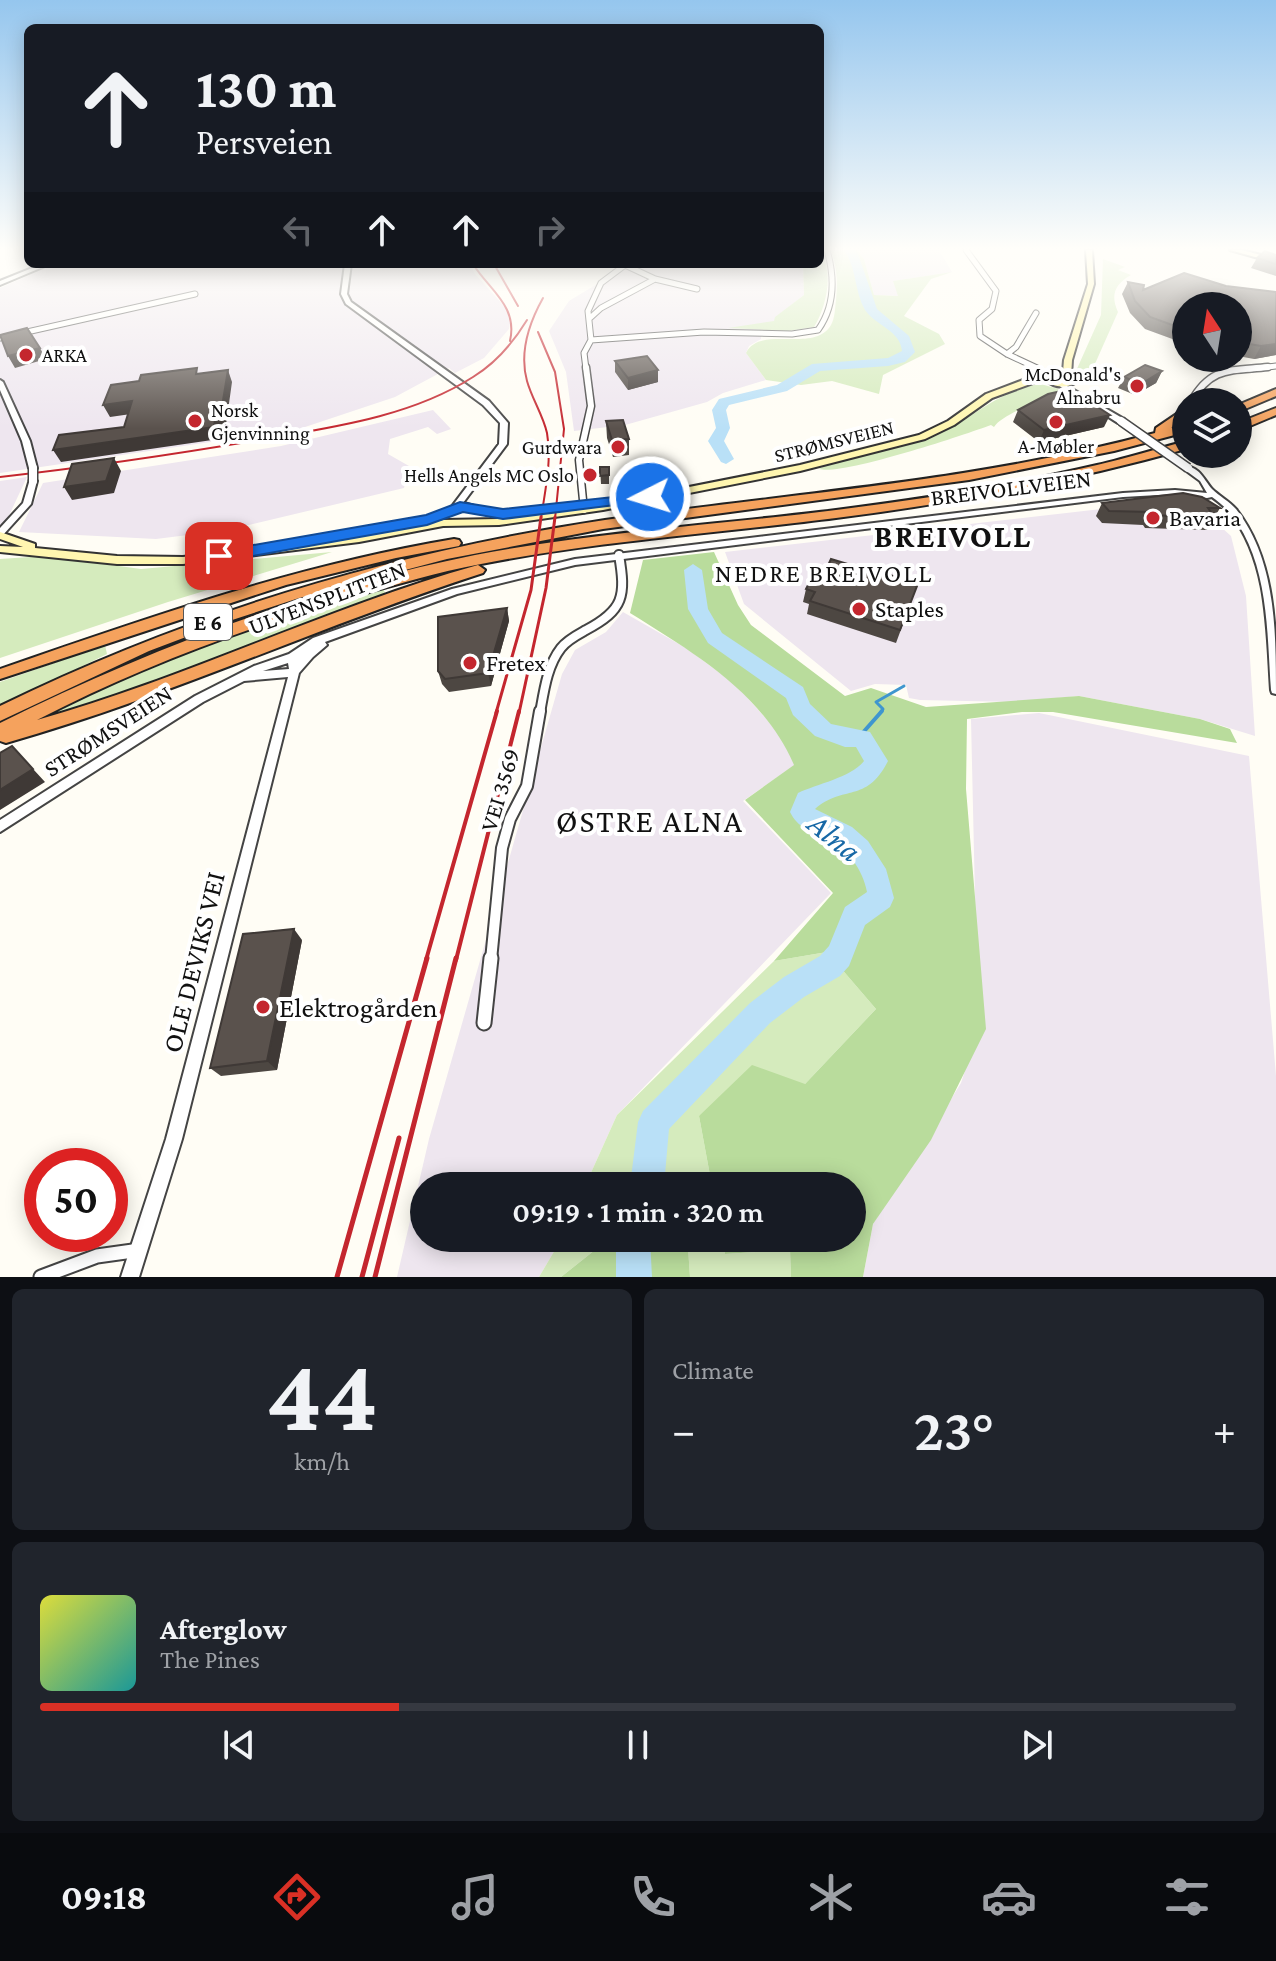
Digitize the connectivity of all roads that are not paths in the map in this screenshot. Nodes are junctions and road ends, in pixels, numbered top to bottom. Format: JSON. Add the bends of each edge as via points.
{"nodes":[{"id":1,"x":126,"y":310,"type":"edge"},
{"id":2,"x":357,"y":310,"type":"edge"},
{"id":3,"x":590,"y":310,"type":"edge"},
{"id":4,"x":599,"y":310,"type":"edge"},
{"id":5,"x":828,"y":310,"type":"edge"},
{"id":6,"x":991,"y":310,"type":"edge"},
{"id":7,"x":1083,"y":310,"type":"edge"},
{"id":8,"x":1036,"y":313,"type":"dead end"},
{"id":9,"x":590,"y":318,"type":"junction"},
{"id":10,"x":0,"y":338,"type":"edge"},
{"id":11,"x":591,"y":340,"type":"junction"},
{"id":12,"x":1007,"y":354,"type":"junction"},
{"id":13,"x":1068,"y":360,"type":"junction"},
{"id":14,"x":1276,"y":366,"type":"edge"},
{"id":15,"x":1037,"y":368,"type":"dead end"},
{"id":16,"x":1052,"y":379,"type":"junction"},
{"id":17,"x":1069,"y":379,"type":"junction"},
{"id":18,"x":0,"y":382,"type":"edge"},
{"id":19,"x":1199,"y":388,"type":"edge"},
{"id":20,"x":1276,"y":392,"type":"edge"},
{"id":21,"x":1086,"y":397,"type":"junction"},
{"id":22,"x":1252,"y":403,"type":"edge"},
{"id":23,"x":1276,"y":411,"type":"edge"},
{"id":24,"x":1172,"y":421,"type":"edge"},
{"id":25,"x":1252,"y":421,"type":"edge"},
{"id":26,"x":1172,"y":432,"type":"edge"},
{"id":27,"x":1149,"y":439,"type":"junction"},
{"id":28,"x":1172,"y":449,"type":"edge"},
{"id":29,"x":1191,"y":471,"type":"junction"},
{"id":30,"x":470,"y":488,"type":"junction"},
{"id":31,"x":1203,"y":491,"type":"junction"},
{"id":32,"x":583,"y":507,"type":"junction"},
{"id":33,"x":473,"y":509,"type":"junction"},
{"id":34,"x":458,"y":516,"type":"junction"},
{"id":35,"x":605,"y":524,"type":"junction"},
{"id":36,"x":1,"y":540,"type":"edge"},
{"id":37,"x":537,"y":552,"type":"junction"},
{"id":38,"x":619,"y":555,"type":"junction"},
{"id":39,"x":294,"y":664,"type":"junction"},
{"id":40,"x":3,"y":674,"type":"dead end"},
{"id":41,"x":1276,"y":690,"type":"edge"},
{"id":42,"x":0,"y":714,"type":"edge"},
{"id":43,"x":0,"y":734,"type":"edge"},
{"id":44,"x":0,"y":827,"type":"edge"},
{"id":45,"x":484,"y":1023,"type":"dead end"},
{"id":46,"x":140,"y":1250,"type":"junction"},
{"id":47,"x":41,"y":1277,"type":"edge"},
{"id":48,"x":130,"y":1277,"type":"edge"}],
"edges":[{"from":1,"to":10,"type":"street"},
{"from":2,"to":30,"type":"street","via":[[502,419],[503,444]]},
{"from":3,"to":9,"type":"street"},
{"from":4,"to":9,"type":"street"},
{"from":5,"to":11,"type":"street","via":[[814,332]]},
{"from":6,"to":12,"type":"street","via":[[979,320],[980,336]]},
{"from":7,"to":13,"type":"main road"},
{"from":8,"to":12,"type":"street"},
{"from":9,"to":11,"type":"street"},
{"from":11,"to":32,"type":"street","via":[[584,353],[591,406],[579,460]]},
{"from":12,"to":15,"type":"street"},
{"from":13,"to":16,"type":"main road"},
{"from":13,"to":17,"type":"main road"},
{"from":14,"to":19,"type":"street","via":[[1218,372]]},
{"from":16,"to":17,"type":"main road"},
{"from":16,"to":17,"type":"main road"},
{"from":16,"to":21,"type":"street"},
{"from":16,"to":32,"type":"main road","name":"STRØMSVEIEN","via":[[1017,385],[912,440],[800,468]]},
{"from":17,"to":21,"type":"street"},
{"from":18,"to":36,"type":"street","bridge":true,"via":[[33,468],[27,504]]},
{"from":20,"to":22,"type":"highway"},
{"from":21,"to":29,"type":"street","bridge":true},
{"from":23,"to":25,"type":"highway"},
{"from":24,"to":27,"type":"highway"},
{"from":26,"to":27,"type":"highway","number":"E 6"},
{"from":27,"to":35,"type":"highway","number":"E 6","via":[[945,482]]},
{"from":28,"to":37,"type":"highway","number":"E 6","via":[[987,492]]},
{"from":29,"to":31,"type":"street"},
{"from":29,"to":31,"type":"street","via":[[1203,480]]},
{"from":30,"to":33,"type":"street"},
{"from":30,"to":34,"type":"street","via":[[460,498]]},
{"from":31,"to":38,"type":"street","name":"BREIVOLLVEIEN","via":[[1088,499]]},
{"from":31,"to":41,"type":"street","via":[[1234,514],[1255,549],[1264,578]]},
{"from":32,"to":33,"type":"main road","name":"STRØMSVEIEN","via":[[503,514]]},
{"from":32,"to":34,"type":"main road","name":"STRØMSVEIEN","via":[[499,522]]},
{"from":33,"to":34,"type":"main road","name":"STRØMSVEIEN"},
{"from":33,"to":34,"type":"main road","via":[[475,516]]},
{"from":34,"to":36,"type":"main road","via":[[359,539],[189,560],[130,561]]},
{"from":35,"to":40,"type":"highway","name":"ULVENSPLITTEN","number":"E 6","via":[[422,548],[334,566]]},
{"from":35,"to":42,"type":"highway","number":"E 6","via":[[426,559],[264,604],[148,644]]},
{"from":37,"to":43,"type":"highway","name":"ULVENSPLITTEN","number":"E 6","via":[[404,592],[185,679],[73,717]]},
{"from":37,"to":43,"type":"highway","number":"E 6","via":[[421,572],[217,633],[132,666]]},
{"from":38,"to":39,"type":"street","name":"BREIVOLLVEIEN","via":[[484,582],[337,635]]},
{"from":38,"to":45,"type":"street","name":"VEI 3569","via":[[618,608],[565,645],[551,665],[528,785],[507,826]]},
{"from":39,"to":44,"type":"street","name":"STRØMSVEIEN","via":[[243,677],[181,710]]},
{"from":39,"to":46,"type":"street","name":"OLE DEVIKS VEI","via":[[178,1125]]},
{"from":46,"to":47,"type":"street","via":[[97,1256]]},
{"from":46,"to":48,"type":"street","name":"OLE DEVIKS VEI"}]}
